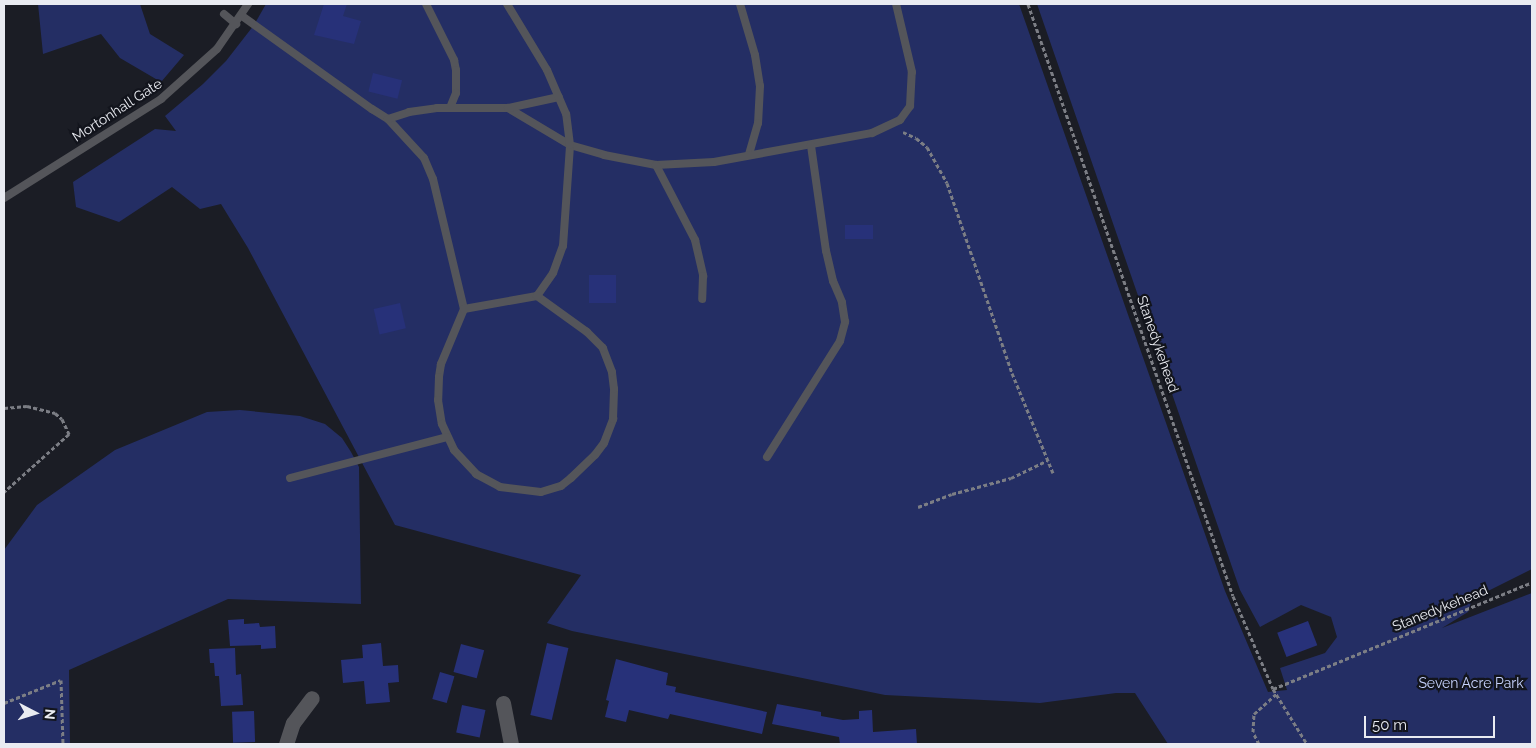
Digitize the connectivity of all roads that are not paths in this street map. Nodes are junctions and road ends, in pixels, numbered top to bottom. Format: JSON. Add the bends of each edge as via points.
{"nodes":[{"id":1,"x":248,"y":4,"type":"edge"},
{"id":2,"x":426,"y":4,"type":"edge"},
{"id":3,"x":508,"y":4,"type":"edge"},
{"id":4,"x":740,"y":4,"type":"edge"},
{"id":5,"x":899,"y":5,"type":"edge"},
{"id":6,"x":224,"y":14,"type":"dead end"},
{"id":7,"x":242,"y":16,"type":"junction"},
{"id":8,"x":236,"y":24,"type":"junction"},
{"id":9,"x":560,"y":96,"type":"junction"},
{"id":10,"x":450,"y":108,"type":"junction"},
{"id":11,"x":508,"y":108,"type":"junction"},
{"id":12,"x":388,"y":119,"type":"junction"},
{"id":13,"x":570,"y":145,"type":"junction"},
{"id":14,"x":811,"y":145,"type":"junction"},
{"id":15,"x":749,"y":155,"type":"junction"},
{"id":16,"x":656,"y":165,"type":"junction"},
{"id":17,"x":4,"y":198,"type":"edge"},
{"id":18,"x":537,"y":296,"type":"junction"},
{"id":19,"x":702,"y":299,"type":"dead end"},
{"id":20,"x":464,"y":309,"type":"junction"},
{"id":21,"x":447,"y":437,"type":"junction"},
{"id":22,"x":767,"y":457,"type":"dead end"},
{"id":23,"x":290,"y":478,"type":"dead end"},
{"id":24,"x":312,"y":698,"type":"dead end"},
{"id":25,"x":503,"y":703,"type":"dead end"},
{"id":26,"x":286,"y":744,"type":"edge"},
{"id":27,"x":510,"y":744,"type":"edge"}],
"edges":[{"from":1,"to":7,"type":"lane","name":"Mortonhall Gate"},
{"from":2,"to":10,"type":"lane","via":[[454,60],[456,93]]},
{"from":3,"to":9,"type":"lane"},
{"from":4,"to":15,"type":"lane","via":[[753,46],[760,86],[758,123]]},
{"from":5,"to":14,"type":"lane","via":[[912,72],[912,96],[906,116],[885,129]]},
{"from":6,"to":8,"type":"lane"},
{"from":7,"to":8,"type":"lane","name":"Mortonhall Gate"},
{"from":7,"to":12,"type":"lane"},
{"from":8,"to":17,"type":"lane","name":"Mortonhall Gate","via":[[217,50],[161,99]]},
{"from":9,"to":11,"type":"lane"},
{"from":9,"to":13,"type":"lane"},
{"from":10,"to":11,"type":"lane"},
{"from":10,"to":12,"type":"lane","via":[[422,110]]},
{"from":11,"to":13,"type":"lane"},
{"from":12,"to":20,"type":"lane","via":[[416,148],[429,168]]},
{"from":13,"to":16,"type":"lane"},
{"from":13,"to":18,"type":"lane","via":[[563,246],[553,273]]},
{"from":14,"to":15,"type":"lane"},
{"from":14,"to":22,"type":"lane","via":[[826,251],[845,322],[840,341]]},
{"from":15,"to":16,"type":"lane","via":[[714,162]]},
{"from":16,"to":19,"type":"lane","via":[[695,240],[703,276]]},
{"from":18,"to":20,"type":"lane"},
{"from":18,"to":21,"type":"lane","via":[[595,339],[609,359],[614,404],[604,443],[582,470],[561,486],[527,492],[500,487],[476,474]]},
{"from":20,"to":21,"type":"lane","via":[[438,377],[438,400]]},
{"from":21,"to":23,"type":"lane"},
{"from":24,"to":26,"type":"street","via":[[293,723]]},
{"from":25,"to":27,"type":"street"}]}
